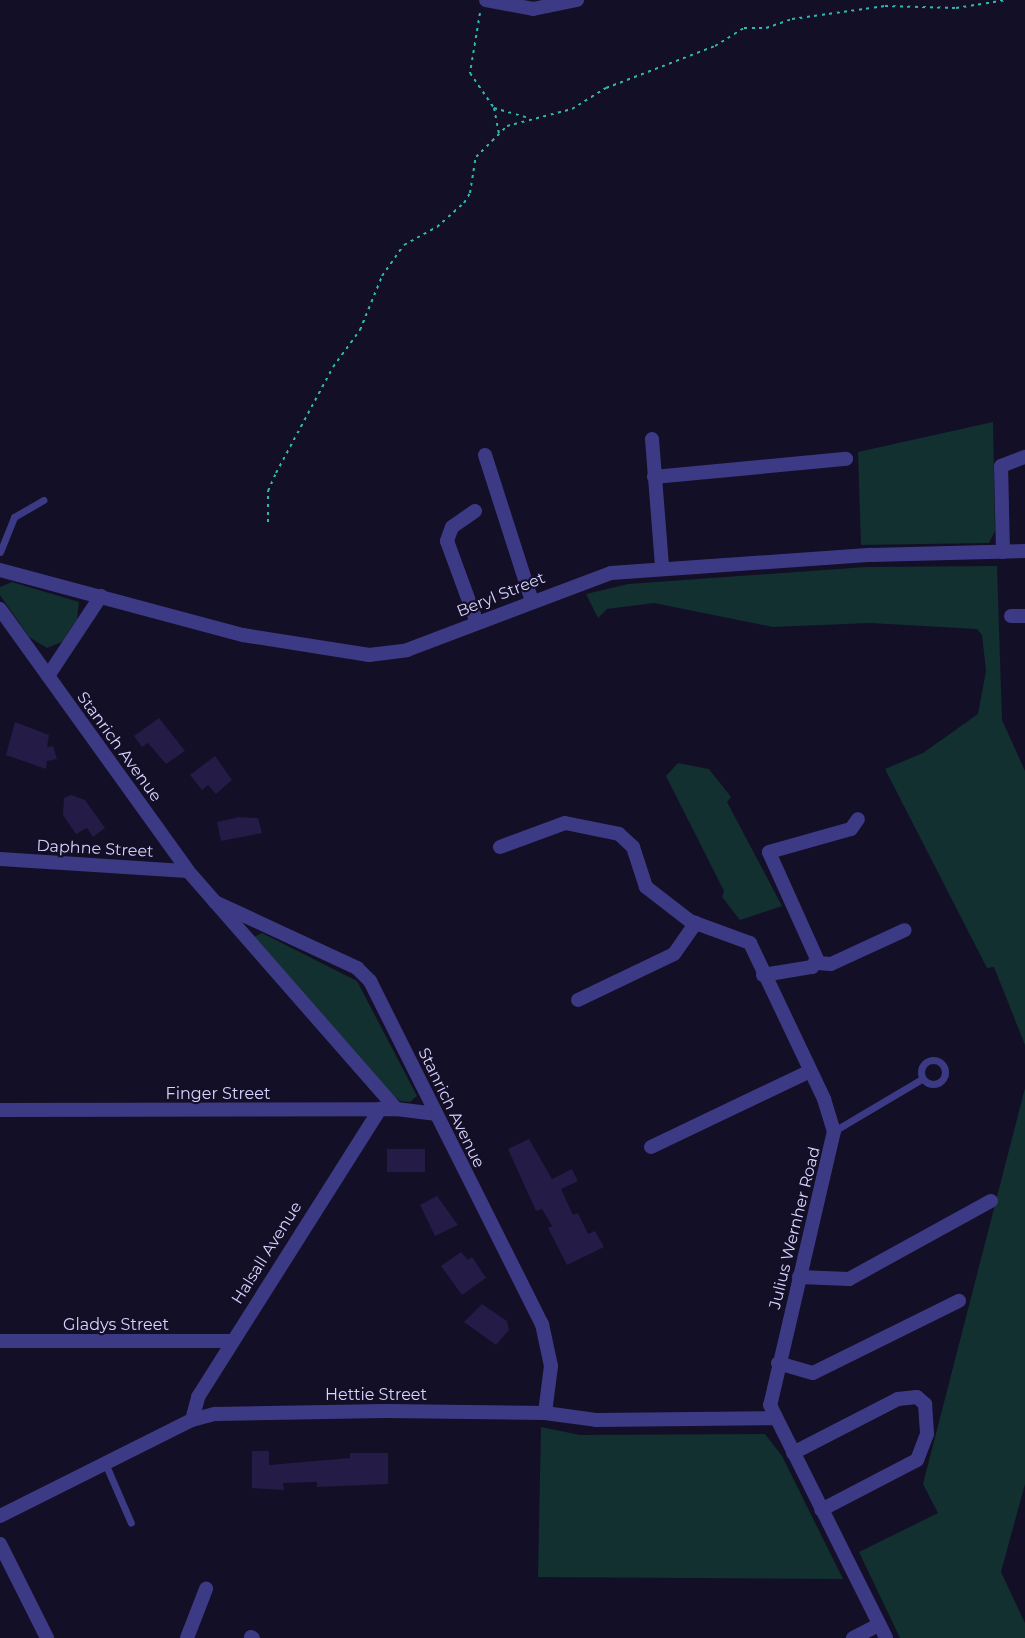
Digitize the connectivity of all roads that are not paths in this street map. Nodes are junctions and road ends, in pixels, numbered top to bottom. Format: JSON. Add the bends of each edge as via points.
{"nodes":[{"id":1,"x":486,"y":0,"type":"edge"},
{"id":2,"x":577,"y":0,"type":"edge"},
{"id":3,"x":652,"y":439,"type":"dead end"},
{"id":4,"x":485,"y":455,"type":"dead end"},
{"id":5,"x":1025,"y":458,"type":"edge"},
{"id":6,"x":846,"y":459,"type":"dead end"},
{"id":7,"x":654,"y":477,"type":"junction"},
{"id":8,"x":43,"y":500,"type":"dead end"},
{"id":9,"x":474,"y":511,"type":"dead end"},
{"id":10,"x":1025,"y":551,"type":"edge"},
{"id":11,"x":0,"y":552,"type":"edge"},
{"id":12,"x":1003,"y":552,"type":"junction"},
{"id":13,"x":662,"y":567,"type":"junction"},
{"id":14,"x":0,"y":570,"type":"edge"},
{"id":15,"x":101,"y":596,"type":"junction"},
{"id":16,"x":532,"y":601,"type":"junction"},
{"id":17,"x":0,"y":609,"type":"edge"},
{"id":18,"x":477,"y":623,"type":"junction"},
{"id":19,"x":48,"y":676,"type":"junction"},
{"id":20,"x":858,"y":819,"type":"dead end"},
{"id":21,"x":500,"y":847,"type":"dead end"},
{"id":22,"x":0,"y":859,"type":"edge"},
{"id":23,"x":188,"y":871,"type":"junction"},
{"id":24,"x":215,"y":902,"type":"junction"},
{"id":25,"x":696,"y":923,"type":"junction"},
{"id":26,"x":905,"y":930,"type":"dead end"},
{"id":27,"x":817,"y":963,"type":"junction"},
{"id":28,"x":763,"y":975,"type":"junction"},
{"id":29,"x":578,"y":1000,"type":"dead end"},
{"id":30,"x":810,"y":1071,"type":"junction"},
{"id":31,"x":922,"y":1079,"type":"dead end"},
{"id":32,"x":380,"y":1109,"type":"junction"},
{"id":33,"x":396,"y":1109,"type":"junction"},
{"id":34,"x":0,"y":1110,"type":"edge"},
{"id":35,"x":435,"y":1114,"type":"junction"},
{"id":36,"x":834,"y":1131,"type":"junction"},
{"id":37,"x":651,"y":1147,"type":"dead end"},
{"id":38,"x":991,"y":1201,"type":"dead end"},
{"id":39,"x":799,"y":1277,"type":"junction"},
{"id":40,"x":958,"y":1301,"type":"dead end"},
{"id":41,"x":0,"y":1341,"type":"edge"},
{"id":42,"x":232,"y":1341,"type":"junction"},
{"id":43,"x":778,"y":1363,"type":"junction"},
{"id":44,"x":545,"y":1413,"type":"junction"},
{"id":45,"x":775,"y":1418,"type":"junction"},
{"id":46,"x":192,"y":1420,"type":"junction"},
{"id":47,"x":793,"y":1453,"type":"junction"},
{"id":48,"x":105,"y":1463,"type":"junction"},
{"id":49,"x":821,"y":1509,"type":"junction"},
{"id":50,"x":0,"y":1516,"type":"edge"},
{"id":51,"x":131,"y":1523,"type":"dead end"},
{"id":52,"x":0,"y":1544,"type":"edge"},
{"id":53,"x":206,"y":1589,"type":"dead end"},
{"id":54,"x":879,"y":1625,"type":"junction"},
{"id":55,"x":47,"y":1638,"type":"edge"},
{"id":56,"x":187,"y":1638,"type":"edge"},
{"id":57,"x":853,"y":1638,"type":"edge"},
{"id":58,"x":886,"y":1638,"type":"edge"}],
"edges":[{"from":1,"to":2,"type":"street","via":[[533,9]]},
{"from":3,"to":7,"type":"street"},
{"from":4,"to":16,"type":"street"},
{"from":5,"to":12,"type":"street","via":[[1001,466]]},
{"from":6,"to":7,"type":"street"},
{"from":7,"to":13,"type":"street"},
{"from":8,"to":11,"type":"lane","via":[[14,517]]},
{"from":9,"to":18,"type":"street","via":[[452,527],[447,541]]},
{"from":10,"to":12,"type":"street","name":"Beryl Street"},
{"from":12,"to":13,"type":"street","name":"Beryl Street"},
{"from":13,"to":16,"type":"street","name":"Beryl Street","via":[[598,576]]},
{"from":14,"to":15,"type":"street","name":"Beryl Street"},
{"from":15,"to":18,"type":"street","name":"Beryl Street","via":[[243,635],[369,655],[407,650]]},
{"from":15,"to":19,"type":"street"},
{"from":16,"to":18,"type":"street","name":"Beryl Street"},
{"from":17,"to":19,"type":"street","name":"Stanrich Avenue"},
{"from":19,"to":23,"type":"street","name":"Stanrich Avenue"},
{"from":20,"to":27,"type":"street","via":[[851,829],[769,852]]},
{"from":21,"to":25,"type":"street","name":"Julius Wernher Road","via":[[572,823],[619,834],[633,847],[646,887]]},
{"from":22,"to":23,"type":"street","name":"Daphne Street"},
{"from":23,"to":24,"type":"street","name":"Stanrich Avenue"},
{"from":24,"to":33,"type":"street","name":"Stanrich Avenue"},
{"from":24,"to":35,"type":"street","name":"Stanrich Avenue","via":[[363,972]]},
{"from":25,"to":28,"type":"street","name":"Julius Wernher Road","via":[[748,941]]},
{"from":25,"to":29,"type":"street","via":[[674,954]]},
{"from":26,"to":27,"type":"street","via":[[831,964]]},
{"from":27,"to":28,"type":"street"},
{"from":28,"to":30,"type":"street","name":"Julius Wernher Road"},
{"from":30,"to":36,"type":"street","name":"Julius Wernher Road"},
{"from":30,"to":37,"type":"street"},
{"from":31,"to":36,"type":"lane"},
{"from":32,"to":33,"type":"street","name":"Finger Street"},
{"from":32,"to":34,"type":"street","name":"Finger Street"},
{"from":32,"to":42,"type":"street","name":"Halsall Avenue"},
{"from":33,"to":35,"type":"street","name":"Finger Street"},
{"from":35,"to":44,"type":"street","name":"Stanrich Avenue","via":[[546,1332],[551,1366]]},
{"from":36,"to":39,"type":"street","name":"Julius Wernher Road"},
{"from":38,"to":39,"type":"street","via":[[849,1279]]},
{"from":39,"to":43,"type":"street","name":"Julius Wernher Road"},
{"from":40,"to":43,"type":"street","via":[[813,1373]]},
{"from":41,"to":42,"type":"street","name":"Gladys Street"},
{"from":42,"to":46,"type":"street","name":"Halsall Avenue","via":[[198,1397]]},
{"from":43,"to":45,"type":"street","name":"Julius Wernher Road","via":[[770,1400]]},
{"from":44,"to":45,"type":"street","name":"Hettie Street","via":[[596,1420]]},
{"from":44,"to":46,"type":"street","name":"Hettie Street","via":[[232,1413]]},
{"from":45,"to":47,"type":"street","name":"Julius Wernher Road"},
{"from":46,"to":48,"type":"street","name":"Hettie Street"},
{"from":47,"to":49,"type":"street","name":"Julius Wernher Road"},
{"from":47,"to":49,"type":"street","via":[[898,1399],[917,1397],[925,1404],[927,1434],[917,1460]]},
{"from":48,"to":50,"type":"street","name":"Hettie Street"},
{"from":48,"to":51,"type":"lane"},
{"from":49,"to":54,"type":"street","name":"Julius Wernher Road"},
{"from":52,"to":55,"type":"street"},
{"from":53,"to":56,"type":"street"},
{"from":54,"to":57,"type":"street"},
{"from":54,"to":58,"type":"street","name":"Julius Wernher Road"}]}
